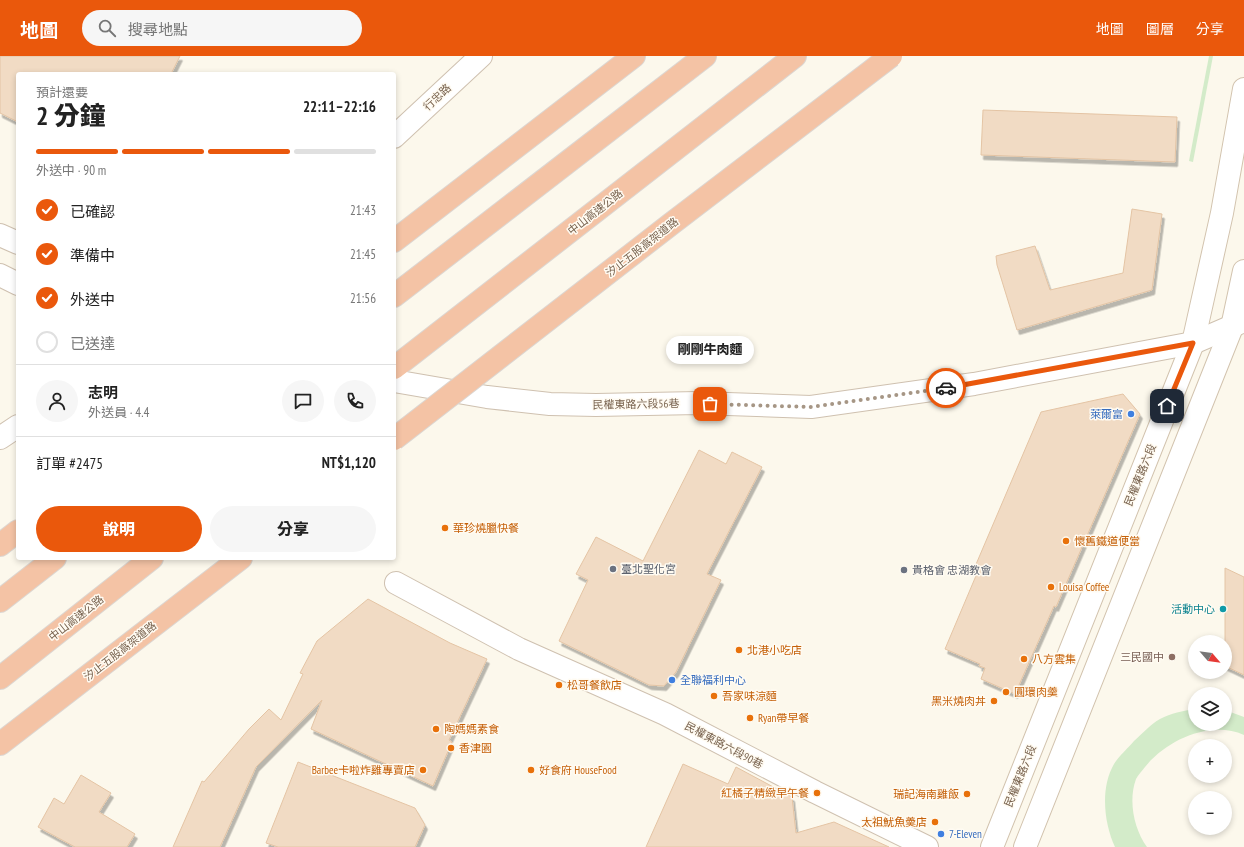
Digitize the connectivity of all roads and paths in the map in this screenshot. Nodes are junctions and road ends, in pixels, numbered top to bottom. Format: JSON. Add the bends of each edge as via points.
{"nodes":[{"id":1,"x":480,"y":56,"type":"edge"},
{"id":2,"x":634,"y":56,"type":"edge"},
{"id":3,"x":705,"y":56,"type":"edge"},
{"id":4,"x":795,"y":56,"type":"edge"},
{"id":5,"x":891,"y":56,"type":"edge"},
{"id":6,"x":1244,"y":89,"type":"edge"},
{"id":7,"x":396,"y":135,"type":"edge"},
{"id":8,"x":0,"y":235,"type":"edge"},
{"id":9,"x":396,"y":239,"type":"edge"},
{"id":10,"x":16,"y":242,"type":"edge"},
{"id":11,"x":1244,"y":271,"type":"edge"},
{"id":12,"x":0,"y":275,"type":"edge"},
{"id":13,"x":16,"y":283,"type":"edge"},
{"id":14,"x":396,"y":294,"type":"edge"},
{"id":15,"x":1238,"y":324,"type":"edge"},
{"id":16,"x":1193,"y":343,"type":"junction"},
{"id":17,"x":396,"y":366,"type":"edge"},
{"id":18,"x":396,"y":381,"type":"edge"},
{"id":19,"x":16,"y":427,"type":"edge"},
{"id":20,"x":396,"y":437,"type":"edge"},
{"id":21,"x":0,"y":438,"type":"edge"},
{"id":22,"x":16,"y":533,"type":"edge"},
{"id":23,"x":0,"y":545,"type":"edge"},
{"id":24,"x":52,"y":560,"type":"edge"},
{"id":25,"x":149,"y":560,"type":"edge"},
{"id":26,"x":238,"y":560,"type":"edge"},
{"id":27,"x":396,"y":584,"type":"dead end"},
{"id":28,"x":0,"y":601,"type":"edge"},
{"id":29,"x":0,"y":678,"type":"edge"},
{"id":30,"x":0,"y":744,"type":"edge"},
{"id":31,"x":927,"y":847,"type":"edge"},
{"id":32,"x":992,"y":847,"type":"edge"},
{"id":33,"x":1025,"y":847,"type":"edge"}],
"edges":[{"from":1,"to":7,"type":"street","name":"行忠路"},
{"from":2,"to":9,"type":"highway"},
{"from":3,"to":14,"type":"highway"},
{"from":4,"to":17,"type":"highway","name":"中山高速公路"},
{"from":5,"to":20,"type":"highway","name":"汐止五股高架道路","bridge":true},
{"from":6,"to":16,"type":"street","name":"民權東路六段","via":[[1222,213]]},
{"from":8,"to":10,"type":"street"},
{"from":11,"to":15,"type":"street"},
{"from":12,"to":13,"type":"street"},
{"from":15,"to":16,"type":"street","name":"民權東路六段56巷"},
{"from":15,"to":33,"type":"street"},
{"from":16,"to":18,"type":"street","name":"民權東路六段56巷","via":[[974,384],[811,407],[550,404],[486,397]]},
{"from":16,"to":32,"type":"street","name":"民權東路六段"},
{"from":19,"to":21,"type":"street"},
{"from":22,"to":23,"type":"highway"},
{"from":24,"to":28,"type":"highway"},
{"from":25,"to":29,"type":"highway","name":"中山高速公路"},
{"from":26,"to":30,"type":"highway","name":"汐止五股高架道路"},
{"from":27,"to":31,"type":"street","name":"民權東路六段90巷","via":[[519,648],[665,714]]}]}
